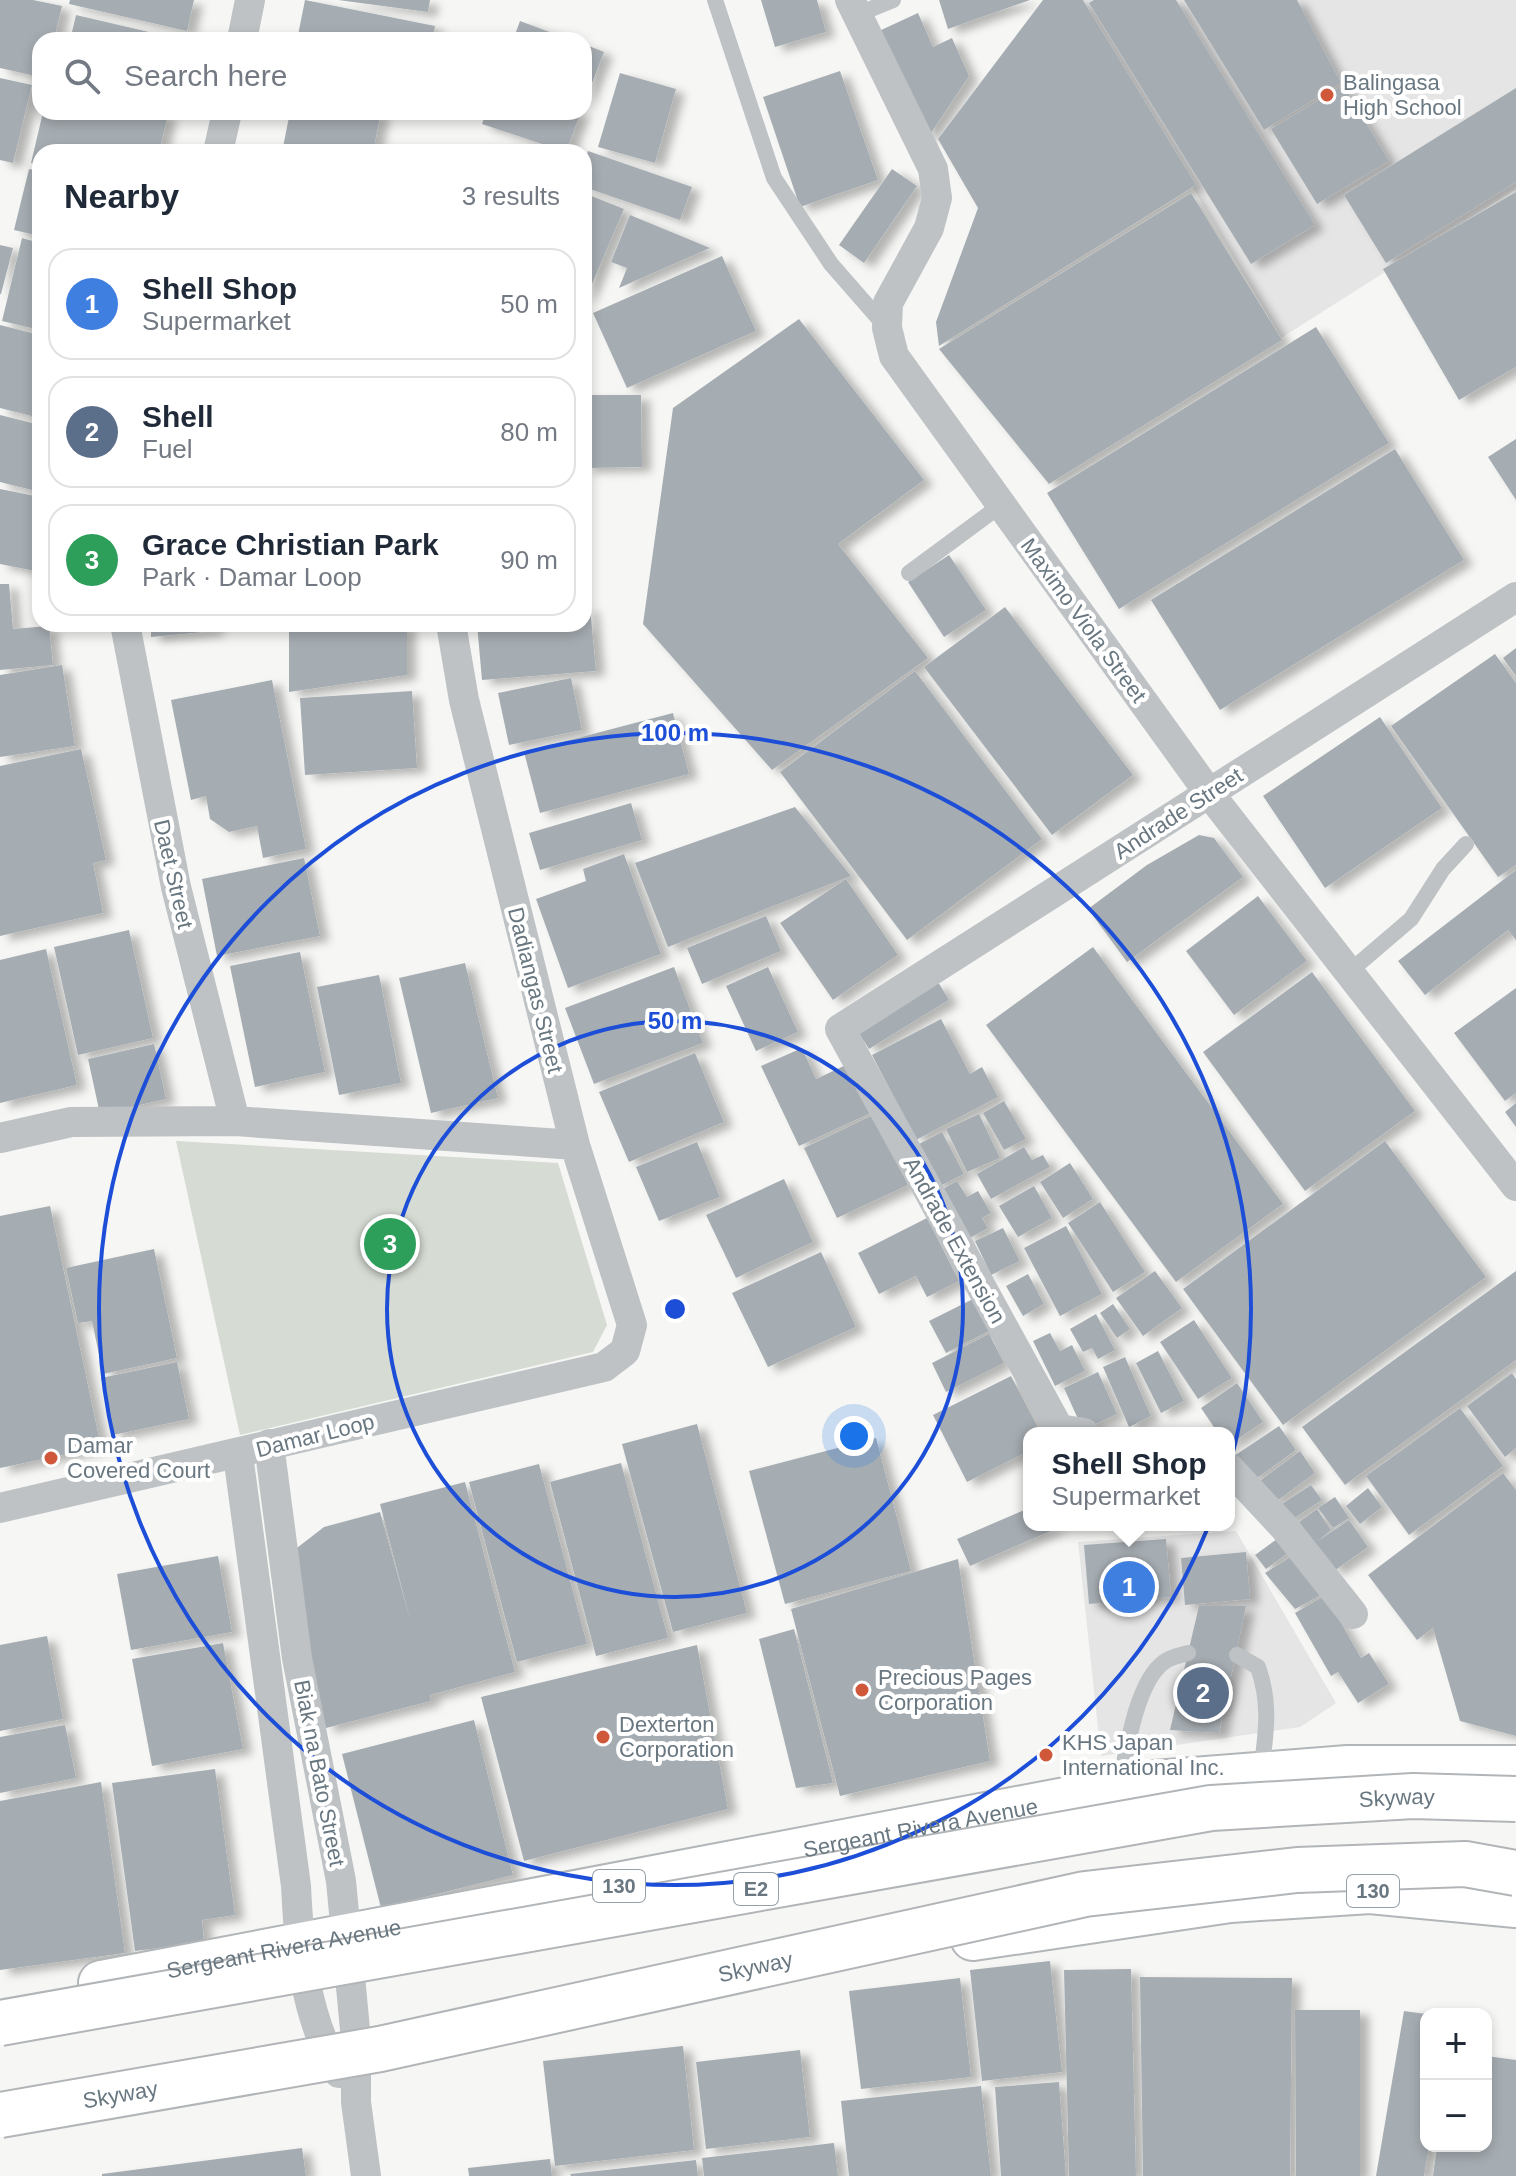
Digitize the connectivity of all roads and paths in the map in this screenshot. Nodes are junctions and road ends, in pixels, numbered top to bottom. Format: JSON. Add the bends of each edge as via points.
{"nodes":[{"id":1,"x":250,"y":0,"type":"edge"},
{"id":2,"x":715,"y":0,"type":"edge"},
{"id":3,"x":893,"y":0,"type":"edge"},
{"id":4,"x":853,"y":8,"type":"edge"},
{"id":5,"x":244,"y":32,"type":"edge"},
{"id":6,"x":225,"y":120,"type":"edge"},
{"id":7,"x":220,"y":144,"type":"edge"},
{"id":8,"x":887,"y":328,"type":"junction"},
{"id":9,"x":1001,"y":505,"type":"junction"},
{"id":10,"x":909,"y":573,"type":"dead end"},
{"id":11,"x":1516,"y":597,"type":"edge"},
{"id":12,"x":127,"y":632,"type":"edge"},
{"id":13,"x":452,"y":632,"type":"edge"},
{"id":14,"x":1209,"y":793,"type":"junction"},
{"id":15,"x":1466,"y":844,"type":"dead end"},
{"id":16,"x":1349,"y":972,"type":"junction"},
{"id":17,"x":840,"y":1029,"type":"joint"},
{"id":18,"x":235,"y":1121,"type":"junction"},
{"id":19,"x":0,"y":1138,"type":"edge"},
{"id":20,"x":575,"y":1145,"type":"junction"},
{"id":21,"x":1516,"y":1186,"type":"edge"},
{"id":22,"x":625,"y":1351,"type":"joint"},
{"id":23,"x":1058,"y":1427,"type":"edge"},
{"id":24,"x":269,"y":1444,"type":"junction"},
{"id":25,"x":238,"y":1455,"type":"junction"},
{"id":26,"x":1235,"y":1474,"type":"edge"},
{"id":27,"x":0,"y":1508,"type":"edge"},
{"id":28,"x":1353,"y":1614,"type":"dead end"},
{"id":29,"x":1188,"y":1653,"type":"dead end"},
{"id":30,"x":1237,"y":1655,"type":"dead end"},
{"id":31,"x":1516,"y":1768,"type":"edge"},
{"id":32,"x":1261,"y":1773,"type":"junction"},
{"id":33,"x":1119,"y":1791,"type":"junction"},
{"id":34,"x":1516,"y":1799,"type":"edge"},
{"id":35,"x":1516,"y":1873,"type":"edge"},
{"id":36,"x":1516,"y":1905,"type":"edge"},
{"id":37,"x":345,"y":1938,"type":"junction"},
{"id":38,"x":299,"y":1946,"type":"junction"},
{"id":39,"x":0,"y":2003,"type":"edge"},
{"id":40,"x":0,"y":2023,"type":"edge"},
{"id":41,"x":339,"y":2043,"type":"junction"},
{"id":42,"x":0,"y":2100,"type":"edge"},
{"id":43,"x":0,"y":2115,"type":"edge"},
{"id":44,"x":366,"y":2176,"type":"edge"}],
"edges":[{"from":1,"to":5,"type":"street"},
{"from":2,"to":8,"type":"lane","via":[[774,178],[831,264]]},
{"from":3,"to":4,"type":"lane"},
{"from":4,"to":8,"type":"street","via":[[933,169],[937,198],[929,228],[888,303]]},
{"from":6,"to":7,"type":"street"},
{"from":8,"to":9,"type":"street","name":"Maximo Viola Street","via":[[894,356]]},
{"from":9,"to":10,"type":"lane"},
{"from":9,"to":14,"type":"street","name":"Maximo Viola Street"},
{"from":11,"to":14,"type":"street","name":"Andrade Street"},
{"from":12,"to":18,"type":"street","name":"Daet Street","via":[[176,887]]},
{"from":13,"to":20,"type":"street","name":"Dadiangas Street","via":[[464,700]]},
{"from":14,"to":16,"type":"street","name":"Maximo Viola Street"},
{"from":14,"to":17,"type":"street","name":"Andrade Street"},
{"from":15,"to":16,"type":"lane","via":[[1411,919]]},
{"from":16,"to":21,"type":"street","name":"Maximo Viola Street"},
{"from":17,"to":23,"type":"street","name":"Andrade Extension"},
{"from":18,"to":19,"type":"street","via":[[71,1122]]},
{"from":18,"to":20,"type":"street"},
{"from":20,"to":22,"type":"street","name":"Dadiangas Street","via":[[632,1325]]},
{"from":22,"to":24,"type":"street","name":"Damar Loop","via":[[604,1367]]},
{"from":24,"to":25,"type":"street","name":"Damar Loop"},
{"from":24,"to":37,"type":"street","name":"Biak na Bato Street","via":[[297,1658],[341,1881]]},
{"from":25,"to":27,"type":"street","name":"Damar Loop"},
{"from":25,"to":38,"type":"street","name":"Biak na Bato Street","via":[[296,1886]]},
{"from":26,"to":28,"type":"street"},
{"from":29,"to":33,"type":"lane","via":[[1163,1662],[1149,1682],[1131,1732]]},
{"from":30,"to":32,"type":"lane","via":[[1258,1667],[1266,1690],[1269,1718]]},
{"from":31,"to":32,"type":"main road","name":"Sergeant Rivera Avenue","number":"130"},
{"from":32,"to":33,"type":"main road","name":"Sergeant Rivera Avenue","number":"130"},
{"from":33,"to":37,"type":"main road","name":"Sergeant Rivera Avenue","number":"130"},
{"from":34,"to":40,"type":"main road","name":"Skyway","number":"E2","bridge":true,"via":[[1413,1796],[1211,1808]]},
{"from":35,"to":43,"type":"main road","name":"Skyway","bridge":true,"via":[[1465,1864],[1297,1870],[1085,1894],[380,2049]]},
{"from":36,"to":41,"type":"main road","number":"130","via":[[1370,1891],[1230,1900]]},
{"from":37,"to":38,"type":"main road","name":"Sergeant Rivera Avenue","number":"130"},
{"from":37,"to":41,"type":"street","name":"Biak na Bato Street"},
{"from":38,"to":39,"type":"main road","name":"Sergeant Rivera Avenue","number":"130"},
{"from":38,"to":41,"type":"street","name":"Biak na Bato Street"},
{"from":41,"to":42,"type":"main road","number":"130"},
{"from":41,"to":44,"type":"street","name":"Biak na Bato Street","via":[[356,2102]]}]}
